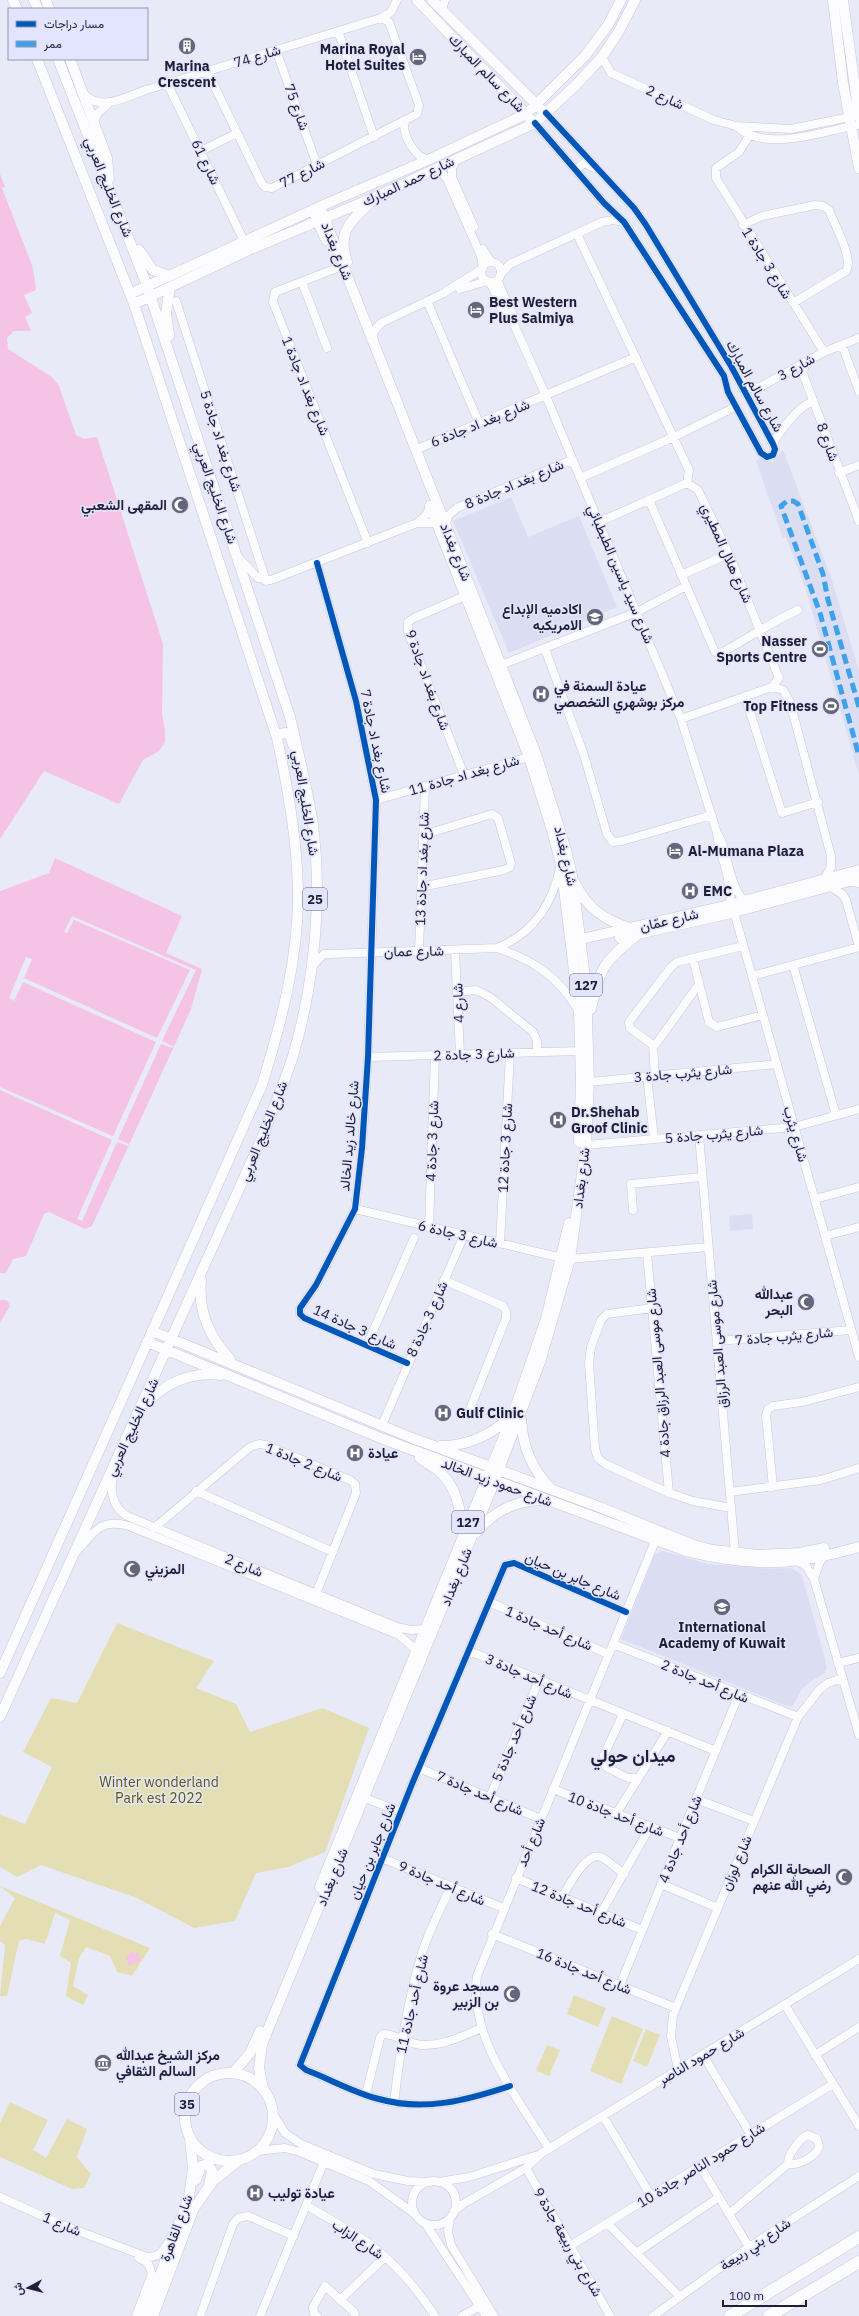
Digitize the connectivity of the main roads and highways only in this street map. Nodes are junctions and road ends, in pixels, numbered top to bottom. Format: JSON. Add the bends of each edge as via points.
{"nodes":[{"id":1,"x":417,"y":0,"type":"edge"},
{"id":2,"x":432,"y":0,"type":"edge"},
{"id":3,"x":621,"y":0,"type":"edge"},
{"id":4,"x":635,"y":0,"type":"edge"},
{"id":5,"x":833,"y":0,"type":"edge"},
{"id":6,"x":843,"y":0,"type":"edge"},
{"id":7,"x":443,"y":5,"type":"edge"},
{"id":8,"x":37,"y":60,"type":"edge"},
{"id":9,"x":58,"y":60,"type":"edge"},
{"id":10,"x":70,"y":60,"type":"edge"},
{"id":11,"x":500,"y":68,"type":"junction"},
{"id":12,"x":490,"y":75,"type":"junction"},
{"id":13,"x":536,"y":104,"type":"junction"},
{"id":14,"x":546,"y":113,"type":"junction"},
{"id":15,"x":526,"y":114,"type":"junction"},
{"id":16,"x":855,"y":120,"type":"edge"},
{"id":17,"x":535,"y":123,"type":"junction"},
{"id":18,"x":859,"y":168,"type":"edge"},
{"id":19,"x":108,"y":183,"type":"junction"},
{"id":20,"x":375,"y":197,"type":"junction"},
{"id":21,"x":316,"y":208,"type":"junction"},
{"id":22,"x":321,"y":219,"type":"junction"},
{"id":23,"x":131,"y":243,"type":"junction"},
{"id":24,"x":169,"y":276,"type":"junction"},
{"id":25,"x":351,"y":285,"type":"junction"},
{"id":26,"x":147,"y":286,"type":"junction"},
{"id":27,"x":170,"y":287,"type":"junction"},
{"id":28,"x":130,"y":294,"type":"junction"},
{"id":29,"x":151,"y":296,"type":"junction"},
{"id":30,"x":134,"y":304,"type":"junction"},
{"id":31,"x":169,"y":354,"type":"junction"},
{"id":32,"x":434,"y":505,"type":"junction"},
{"id":33,"x":441,"y":524,"type":"junction"},
{"id":34,"x":277,"y":738,"type":"junction"},
{"id":35,"x":306,"y":789,"type":"junction"},
{"id":36,"x":857,"y":875,"type":"edge"},
{"id":37,"x":572,"y":876,"type":"junction"},
{"id":38,"x":827,"y":882,"type":"junction"},
{"id":39,"x":731,"y":908,"type":"junction"},
{"id":40,"x":635,"y":931,"type":"junction"},
{"id":41,"x":576,"y":944,"type":"junction"},
{"id":42,"x":588,"y":1023,"type":"junction"},
{"id":43,"x":566,"y":1259,"type":"junction"},
{"id":44,"x":202,"y":1272,"type":"junction"},
{"id":45,"x":152,"y":1331,"type":"junction"},
{"id":46,"x":172,"y":1339,"type":"junction"},
{"id":47,"x":147,"y":1342,"type":"junction"},
{"id":48,"x":167,"y":1350,"type":"junction"},
{"id":49,"x":233,"y":1362,"type":"junction"},
{"id":50,"x":232,"y":1377,"type":"junction"},
{"id":51,"x":141,"y":1407,"type":"junction"},
{"id":52,"x":517,"y":1415,"type":"junction"},
{"id":53,"x":433,"y":1445,"type":"junction"},
{"id":54,"x":415,"y":1452,"type":"junction"},
{"id":55,"x":495,"y":1469,"type":"junction"},
{"id":56,"x":490,"y":1480,"type":"junction"},
{"id":57,"x":552,"y":1490,"type":"junction"},
{"id":58,"x":544,"y":1500,"type":"junction"},
{"id":59,"x":464,"y":1533,"type":"junction"},
{"id":60,"x":658,"y":1536,"type":"junction"},
{"id":61,"x":859,"y":1540,"type":"edge"},
{"id":62,"x":470,"y":1542,"type":"junction"},
{"id":63,"x":859,"y":1547,"type":"edge"},
{"id":64,"x":0,"y":1673,"type":"edge"},
{"id":65,"x":0,"y":1717,"type":"edge"},
{"id":66,"x":234,"y":2072,"type":"junction"},
{"id":67,"x":263,"y":2089,"type":"junction"},
{"id":68,"x":190,"y":2136,"type":"junction"},
{"id":69,"x":243,"y":2158,"type":"junction"},
{"id":70,"x":208,"y":2186,"type":"junction"},
{"id":71,"x":190,"y":2190,"type":"junction"},
{"id":72,"x":859,"y":2237,"type":"edge"},
{"id":73,"x":857,"y":2264,"type":"edge"},
{"id":74,"x":145,"y":2316,"type":"edge"},
{"id":75,"x":154,"y":2316,"type":"edge"},
{"id":76,"x":730,"y":2316,"type":"edge"},
{"id":77,"x":769,"y":2316,"type":"edge"}],
"edges":[{"from":1,"to":12,"type":"main road","name":"شارع سالم المبارك"},
{"from":2,"to":7,"type":"main road","name":"شارع سالم المبارك"},
{"from":3,"to":13,"type":"main road","name":"شارع حمد المبارك","via":[[608,25],[586,56]]},
{"from":4,"to":14,"type":"main road","name":"شارع حمد المبارك","via":[[602,57]]},
{"from":5,"to":16,"type":"main road","via":[[839,56]]},
{"from":6,"to":16,"type":"main road"},
{"from":7,"to":11,"type":"main road","name":"شارع سالم المبارك"},
{"from":8,"to":28,"type":"main road","name":"شارع الخليج العربي","number":"25"},
{"from":9,"to":19,"type":"main road","name":"شارع الخليج العربي","number":"25"},
{"from":10,"to":19,"type":"main road","via":[[107,158],[110,174]]},
{"from":11,"to":12,"type":"main road","via":[[496,75]]},
{"from":11,"to":13,"type":"main road","name":"شارع سالم المبارك"},
{"from":12,"to":15,"type":"main road","name":"شارع سالم المبارك"},
{"from":13,"to":14,"type":"main road","name":"شارع سالم المبارك"},
{"from":13,"to":15,"type":"main road","name":"شارع حمد المبارك"},
{"from":14,"to":17,"type":"main road","name":"شارع حمد المبارك"},
{"from":15,"to":17,"type":"main road","name":"شارع سالم المبارك"},
{"from":15,"to":21,"type":"main road","name":"شارع حمد المبارك"},
{"from":16,"to":18,"type":"main road"},
{"from":17,"to":20,"type":"main road","name":"شارع حمد المبارك"},
{"from":19,"to":23,"type":"main road","name":"شارع الخليج العربي","number":"25"},
{"from":20,"to":22,"type":"main road","name":"شارع حمد المبارك"},
{"from":20,"to":25,"type":"main road","via":[[353,217],[346,230],[344,250]]},
{"from":21,"to":22,"type":"main road","name":"شارع بغداد","number":"127"},
{"from":21,"to":24,"type":"main road","name":"شارع حمد المبارك"},
{"from":22,"to":25,"type":"main road","name":"شارع بغداد","number":"127"},
{"from":22,"to":27,"type":"main road","name":"شارع حمد المبارك"},
{"from":22,"to":32,"type":"main road","name":"شارع بغداد","number":"127","via":[[337,268]]},
{"from":23,"to":24,"type":"main road","via":[[139,250],[150,268]]},
{"from":23,"to":26,"type":"main road","name":"شارع الخليج العربي","number":"25"},
{"from":24,"to":26,"type":"main road","name":"شارع حمد المبارك"},
{"from":25,"to":32,"type":"main road","name":"شارع بغداد","number":"127"},
{"from":26,"to":28,"type":"main road","name":"شارع حمد المبارك"},
{"from":26,"to":29,"type":"main road","name":"شارع الخليج العربي","number":"25"},
{"from":27,"to":29,"type":"main road","name":"شارع حمد المبارك"},
{"from":27,"to":31,"type":"main road","via":[[166,313]]},
{"from":28,"to":30,"type":"main road","name":"شارع الخليج العربي","number":"25"},
{"from":29,"to":30,"type":"main road","name":"شارع حمد المبارك"},
{"from":29,"to":31,"type":"main road","name":"شارع الخليج العربي","number":"25"},
{"from":30,"to":34,"type":"main road","name":"شارع الخليج العربي","number":"25"},
{"from":31,"to":35,"type":"main road","name":"شارع الخليج العربي","number":"25","via":[[290,717]]},
{"from":32,"to":33,"type":"main road","name":"شارع بغداد","number":"127"},
{"from":33,"to":37,"type":"main road","name":"شارع بغداد","number":"127","via":[[536,754]]},
{"from":33,"to":41,"type":"main road","name":"شارع بغداد","number":"127","via":[[465,596],[529,757],[561,864]]},
{"from":34,"to":35,"type":"main road","via":[[283,733],[290,735]]},
{"from":34,"to":45,"type":"main road","name":"شارع الخليج العربي","number":"25","via":[[296,843],[298,893],[295,944],[278,1030],[262,1085]]},
{"from":35,"to":44,"type":"main road","name":"شارع الخليج العربي","number":"25","via":[[312,819],[316,868],[311,966],[292,1056],[262,1138]]},
{"from":36,"to":38,"type":"main road","name":"شارع عمّان"},
{"from":37,"to":40,"type":"main road","via":[[594,910],[611,921]]},
{"from":37,"to":41,"type":"main road","name":"شارع بغداد","number":"127"},
{"from":38,"to":39,"type":"main road","name":"شارع عمّان"},
{"from":38,"to":39,"type":"main road","name":"شارع عمّان","via":[[746,901]]},
{"from":39,"to":40,"type":"main road","name":"شارع عمّان"},
{"from":40,"to":41,"type":"main road","name":"شارع عمّان"},
{"from":40,"to":42,"type":"main road","via":[[602,968]]},
{"from":41,"to":42,"type":"main road","name":"شارع بغداد","number":"127"},
{"from":41,"to":43,"type":"main road","name":"شارع بغداد","number":"127","via":[[581,1117]]},
{"from":42,"to":43,"type":"main road","name":"شارع بغداد","number":"127","via":[[586,1145]]},
{"from":43,"to":52,"type":"main road","name":"شارع بغداد","number":"127","via":[[549,1335]]},
{"from":44,"to":46,"type":"main road","name":"شارع الخليج العربي","number":"25"},
{"from":44,"to":49,"type":"main road","via":[[200,1292],[208,1331],[219,1348]]},
{"from":45,"to":46,"type":"main road","name":"شارع حمود زيد الخالد"},
{"from":45,"to":47,"type":"main road","name":"شارع الخليج العربي","number":"25"},
{"from":46,"to":48,"type":"main road","name":"شارع الخليج العربي","number":"25"},
{"from":46,"to":49,"type":"main road","name":"شارع حمود زيد الخالد"},
{"from":47,"to":48,"type":"main road","name":"شارع حمود زيد الخالد"},
{"from":47,"to":64,"type":"main road","name":"شارع الخليج العربي","number":"25"},
{"from":48,"to":50,"type":"main road","name":"شارع حمود زيد الخالد"},
{"from":48,"to":51,"type":"main road","name":"شارع الخليج العربي","number":"25"},
{"from":49,"to":53,"type":"main road","name":"شارع حمود زيد الخالد"},
{"from":50,"to":51,"type":"main road","via":[[212,1374],[192,1376],[156,1393]]},
{"from":50,"to":54,"type":"main road","name":"شارع حمود زيد الخالد"},
{"from":51,"to":65,"type":"main road","name":"شارع الخليج العربي","number":"25"},
{"from":52,"to":53,"type":"main road","via":[[475,1440],[452,1446]]},
{"from":52,"to":55,"type":"main road","name":"شارع بغداد","number":"127"},
{"from":52,"to":57,"type":"main road","via":[[529,1458],[538,1474]]},
{"from":53,"to":55,"type":"main road","name":"شارع حمود زيد الخالد"},
{"from":54,"to":56,"type":"main road","name":"شارع حمود زيد الخالد"},
{"from":54,"to":59,"type":"main road","via":[[442,1474],[453,1489]]},
{"from":55,"to":56,"type":"main road","name":"شارع بغداد","number":"127"},
{"from":55,"to":57,"type":"main road","name":"شارع حمود زيد الخالد"},
{"from":56,"to":58,"type":"main road","name":"شارع حمود زيد الخالد"},
{"from":56,"to":59,"type":"main road","name":"شارع بغداد","number":"127"},
{"from":56,"to":62,"type":"main road","name":"شارع بغداد","number":"127"},
{"from":57,"to":60,"type":"main road","name":"شارع حمود زيد الخالد"},
{"from":58,"to":60,"type":"main road","name":"شارع حمود زيد الخالد"},
{"from":58,"to":62,"type":"main road","via":[[521,1502],[503,1510],[486,1522]]},
{"from":59,"to":66,"type":"main road","name":"شارع بغداد","number":"127","via":[[254,2045],[247,2058]]},
{"from":60,"to":61,"type":"main road","name":"شارع حمود زيد الخالد","via":[[735,1553],[760,1555],[800,1553]]},
{"from":60,"to":63,"type":"main road","name":"شارع حمود زيد الخالد","via":[[709,1557],[736,1561],[797,1561]]},
{"from":62,"to":67,"type":"main road","name":"شارع بغداد","number":"127","via":[[262,2044],[259,2068]]},
{"from":66,"to":67,"type":"main road","number":"35","via":[[247,2076]]},
{"from":66,"to":68,"type":"main road","number":"35","via":[[220,2073],[207,2078],[193,2091],[185,2117]]},
{"from":67,"to":69,"type":"main road","number":"35","via":[[270,2101],[273,2114],[269,2135],[256,2151]]},
{"from":68,"to":69,"type":"main road","number":"35","via":[[201,2151],[212,2157],[224,2161]]},
{"from":68,"to":71,"type":"main road","name":"شارع القاهرة","number":"35"},
{"from":69,"to":70,"type":"main road","name":"شارع القاهرة","number":"35"},
{"from":70,"to":71,"type":"main road","via":[[212,2171],[206,2164],[199,2168]]},
{"from":70,"to":75,"type":"main road","name":"شارع القاهرة","number":"35","via":[[190,2216]]},
{"from":71,"to":74,"type":"main road","name":"شارع القاهرة","number":"35"},
{"from":72,"to":76,"type":"highway"},
{"from":73,"to":77,"type":"highway"}]}
